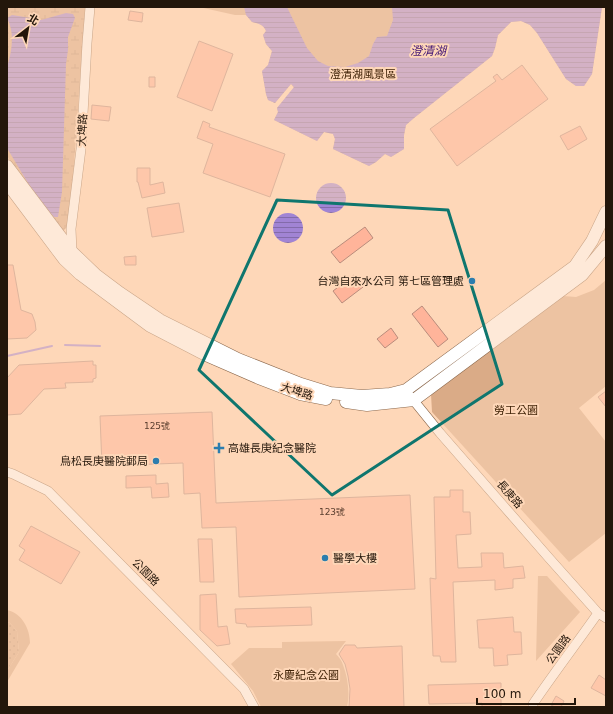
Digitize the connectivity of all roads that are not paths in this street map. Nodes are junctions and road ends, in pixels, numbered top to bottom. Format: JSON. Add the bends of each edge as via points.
{"nodes":[{"id":1,"x":90,"y":7,"type":"edge"},
{"id":2,"x":7,"y":166,"type":"edge"},
{"id":3,"x":7,"y":183,"type":"edge"},
{"id":4,"x":606,"y":212,"type":"edge"},
{"id":5,"x":606,"y":246,"type":"edge"},
{"id":6,"x":72,"y":252,"type":"junction"},
{"id":7,"x":406,"y":390,"type":"junction"},
{"id":8,"x":414,"y":400,"type":"junction"},
{"id":9,"x":7,"y":472,"type":"edge"},
{"id":10,"x":602,"y":615,"type":"edge"},
{"id":11,"x":254,"y":707,"type":"edge"},
{"id":12,"x":533,"y":707,"type":"edge"}],
"edges":[{"from":1,"to":6,"type":"street","name":"大埤路","via":[[81,149],[71,229]]},
{"from":2,"to":6,"type":"main road","name":"大埤路"},
{"from":3,"to":8,"type":"main road","name":"大埤路","via":[[64,259],[80,274],[154,328],[206,355],[300,394],[367,405]]},
{"from":4,"to":7,"type":"main road","name":"大埤路","via":[[575,266]]},
{"from":5,"to":8,"type":"main road","via":[[582,275]]},
{"from":6,"to":7,"type":"main road","name":"大埤路","via":[[96,275],[160,320],[238,359],[330,393],[372,396]]},
{"from":7,"to":8,"type":"street","name":"長庚路"},
{"from":8,"to":10,"type":"street","name":"長庚路","via":[[559,570]]},
{"from":9,"to":11,"type":"street","name":"公園路","via":[[48,491],[244,689]]},
{"from":10,"to":12,"type":"street","name":"公園路","via":[[580,639]]}]}
